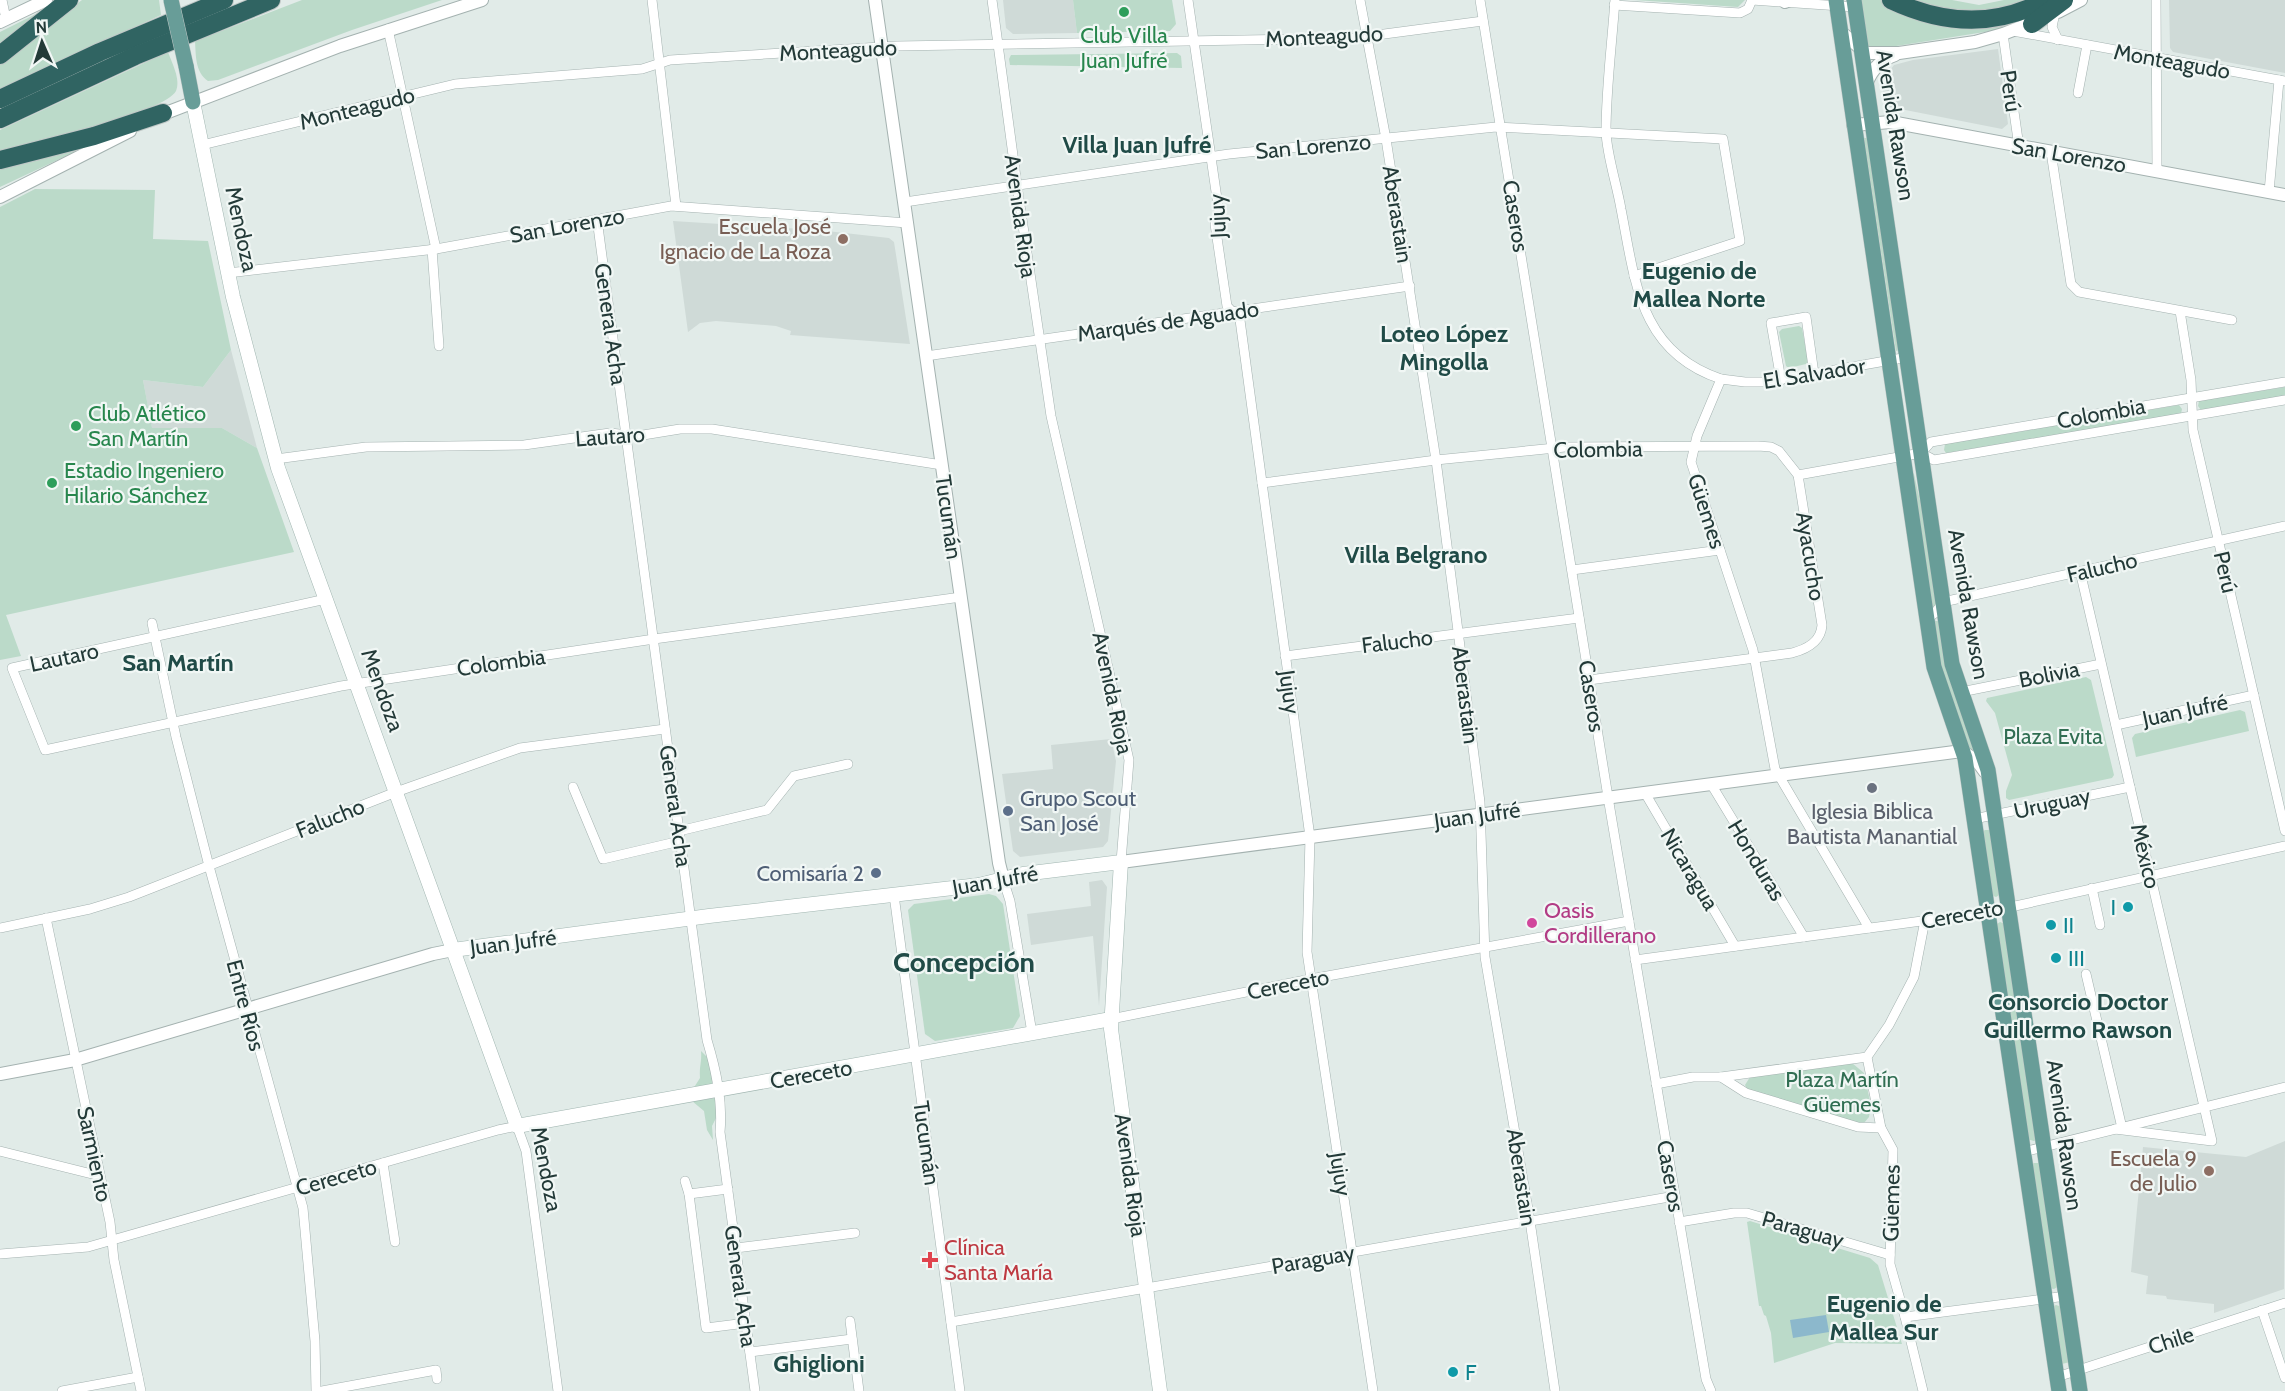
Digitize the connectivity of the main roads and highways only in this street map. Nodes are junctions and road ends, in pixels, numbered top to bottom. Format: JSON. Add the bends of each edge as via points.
{"nodes":[{"id":1,"x":69,"y":0,"type":"edge"},
{"id":2,"x":171,"y":0,"type":"edge"},
{"id":3,"x":224,"y":0,"type":"edge"},
{"id":4,"x":271,"y":0,"type":"edge"},
{"id":5,"x":1891,"y":0,"type":"edge"},
{"id":6,"x":1836,"y":3,"type":"edge"},
{"id":7,"x":1855,"y":4,"type":"edge"},
{"id":8,"x":2055,"y":5,"type":"edge"},
{"id":9,"x":2032,"y":24,"type":"road end"},
{"id":10,"x":0,"y":55,"type":"edge"},
{"id":11,"x":0,"y":99,"type":"edge"},
{"id":12,"x":193,"y":102,"type":"joint"},
{"id":13,"x":163,"y":114,"type":"road end"},
{"id":14,"x":0,"y":119,"type":"edge"},
{"id":15,"x":0,"y":160,"type":"edge"},
{"id":16,"x":1121,"y":861,"type":"joint"},
{"id":17,"x":453,"y":950,"type":"junction"},
{"id":18,"x":1112,"y":1019,"type":"junction"},
{"id":19,"x":517,"y":1126,"type":"joint"},
{"id":20,"x":2058,"y":1384,"type":"edge"},
{"id":21,"x":1160,"y":1391,"type":"edge"},
{"id":22,"x":2080,"y":1391,"type":"edge"}],
"edges":[{"from":1,"to":10,"type":"highway"},
{"from":2,"to":12,"type":"main road","name":"Mendoza","bridge":true},
{"from":3,"to":11,"type":"highway"},
{"from":4,"to":14,"type":"highway","via":[[127,59]]},
{"from":5,"to":8,"type":"highway","via":[[1937,16],[1972,21]]},
{"from":6,"to":20,"type":"main road","name":"Avenida Rawson","via":[[1926,621],[1938,683],[1962,751],[1974,819]]},
{"from":7,"to":22,"type":"main road","name":"Avenida Rawson","via":[[1953,664],[1981,744],[1989,780]]},
{"from":8,"to":9,"type":"highway"},
{"from":12,"to":17,"type":"main road","name":"Mendoza","via":[[228,273],[276,459]]},
{"from":13,"to":15,"type":"highway"},
{"from":16,"to":17,"type":"main road","name":"Juan Jufré","via":[[1023,874],[979,885]]},
{"from":16,"to":18,"type":"main road","name":"Avenida Rioja"},
{"from":17,"to":19,"type":"main road","name":"Mendoza"},
{"from":18,"to":19,"type":"main road","name":"Cereceto"},
{"from":18,"to":21,"type":"main road","name":"Avenida Rioja"}]}
